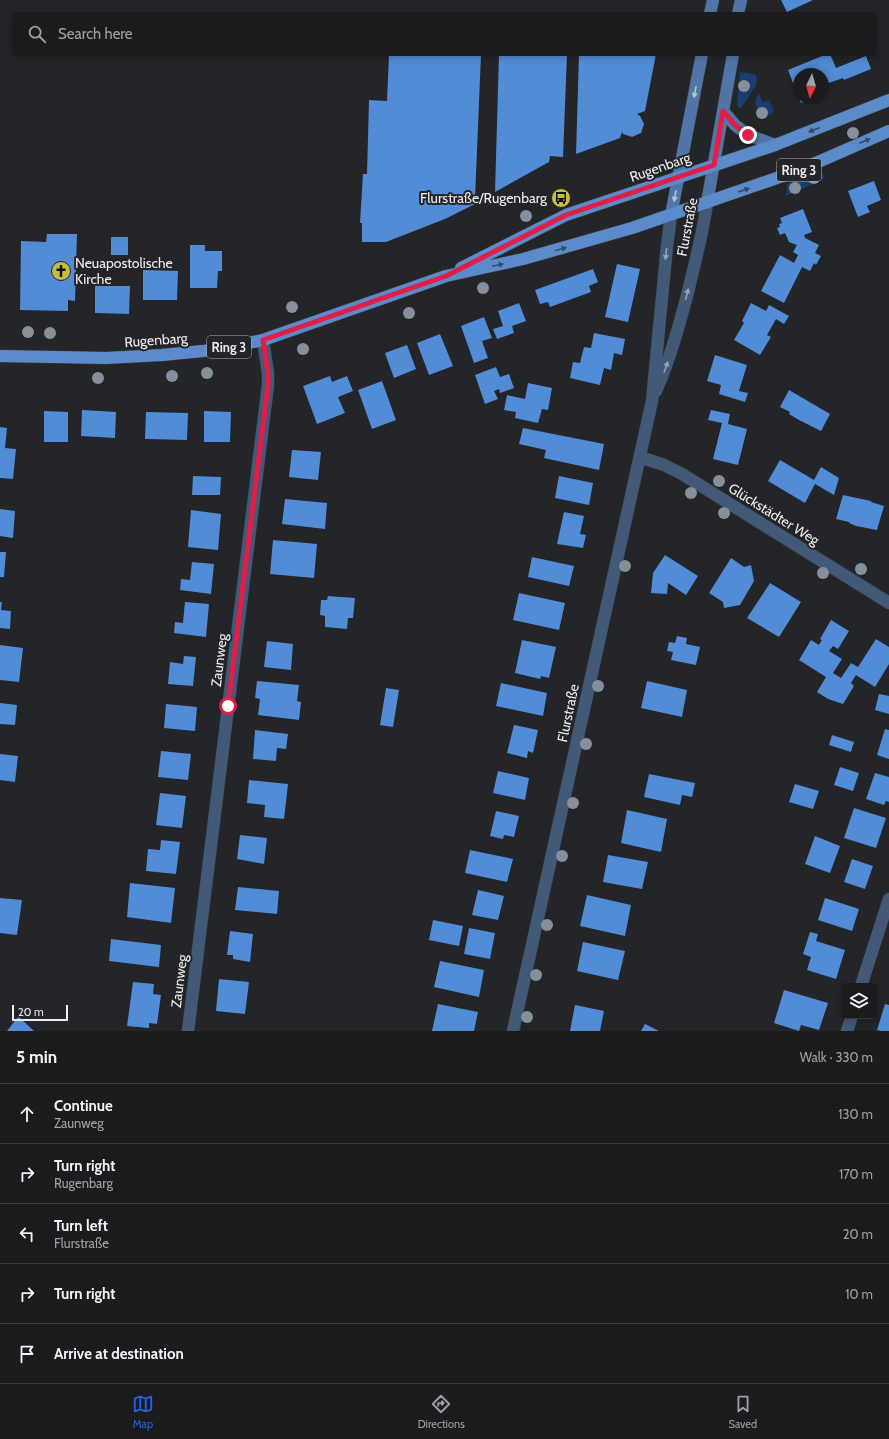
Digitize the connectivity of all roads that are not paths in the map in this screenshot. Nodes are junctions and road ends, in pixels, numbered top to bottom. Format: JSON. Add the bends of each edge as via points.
{"nodes":[{"id":1,"x":713,"y":0,"type":"edge"},
{"id":2,"x":741,"y":0,"type":"edge"},
{"id":3,"x":710,"y":12,"type":"edge"},
{"id":4,"x":738,"y":12,"type":"edge"},
{"id":5,"x":702,"y":56,"type":"edge"},
{"id":6,"x":733,"y":56,"type":"edge"},
{"id":7,"x":889,"y":100,"type":"edge"},
{"id":8,"x":723,"y":111,"type":"junction"},
{"id":9,"x":889,"y":131,"type":"edge"},
{"id":10,"x":775,"y":144,"type":"junction"},
{"id":11,"x":714,"y":165,"type":"junction"},
{"id":12,"x":679,"y":176,"type":"junction"},
{"id":13,"x":707,"y":202,"type":"junction"},
{"id":14,"x":671,"y":215,"type":"junction"},
{"id":15,"x":446,"y":276,"type":"junction"},
{"id":16,"x":263,"y":340,"type":"junction"},
{"id":17,"x":0,"y":356,"type":"edge"},
{"id":18,"x":652,"y":401,"type":"junction"},
{"id":19,"x":640,"y":457,"type":"junction"},
{"id":20,"x":889,"y":603,"type":"edge"},
{"id":21,"x":889,"y":899,"type":"edge"},
{"id":22,"x":863,"y":983,"type":"edge"},
{"id":23,"x":851,"y":1019,"type":"edge"},
{"id":24,"x":188,"y":1031,"type":"edge"},
{"id":25,"x":513,"y":1031,"type":"edge"},
{"id":26,"x":847,"y":1031,"type":"edge"}],
"edges":[{"from":1,"to":3,"type":"street"},
{"from":2,"to":4,"type":"street"},
{"from":5,"to":12,"type":"street","name":"Flurstraße","one_way":true},
{"from":6,"to":8,"type":"street","name":"Flurstraße"},
{"from":7,"to":10,"type":"main road","name":"Rugenbarg","number":"Ring 3","one_way":true},
{"from":8,"to":10,"type":"street","via":[[748,135]]},
{"from":8,"to":11,"type":"street","name":"Flurstraße"},
{"from":13,"to":9,"type":"main road","name":"Rugenbarg","number":"Ring 3","one_way":true,"via":[[802,169]]},
{"from":10,"to":11,"type":"main road","name":"Rugenbarg","number":"Ring 3"},
{"from":11,"to":12,"type":"main road","name":"Rugenbarg","number":"Ring 3"},
{"from":11,"to":13,"type":"street","name":"Flurstraße"},
{"from":12,"to":14,"type":"street","name":"Flurstraße","one_way":true},
{"from":12,"to":15,"type":"main road","name":"Rugenbarg","number":"Ring 3","via":[[566,215]]},
{"from":13,"to":14,"type":"main road","name":"Rugenbarg","number":"Ring 3"},
{"from":18,"to":13,"type":"street","name":"Flurstraße","one_way":true,"via":[[678,332],[703,234]]},
{"from":15,"to":14,"type":"main road","name":"Rugenbarg","number":"Ring 3","one_way":true,"via":[[523,259]]},
{"from":14,"to":18,"type":"street","name":"Flurstraße","one_way":true},
{"from":15,"to":16,"type":"main road","name":"Rugenbarg","number":"Ring 3"},
{"from":16,"to":17,"type":"main road","name":"Rugenbarg","number":"Ring 3","via":[[213,350],[162,355],[106,358]]},
{"from":16,"to":24,"type":"street","name":"Zaunweg","via":[[268,385]]},
{"from":18,"to":19,"type":"street","name":"Flurstraße"},
{"from":19,"to":20,"type":"street","name":"Glückstädter Weg","via":[[682,474]]},
{"from":19,"to":25,"type":"street","name":"Flurstraße"},
{"from":21,"to":22,"type":"street"},
{"from":23,"to":26,"type":"street"}]}
